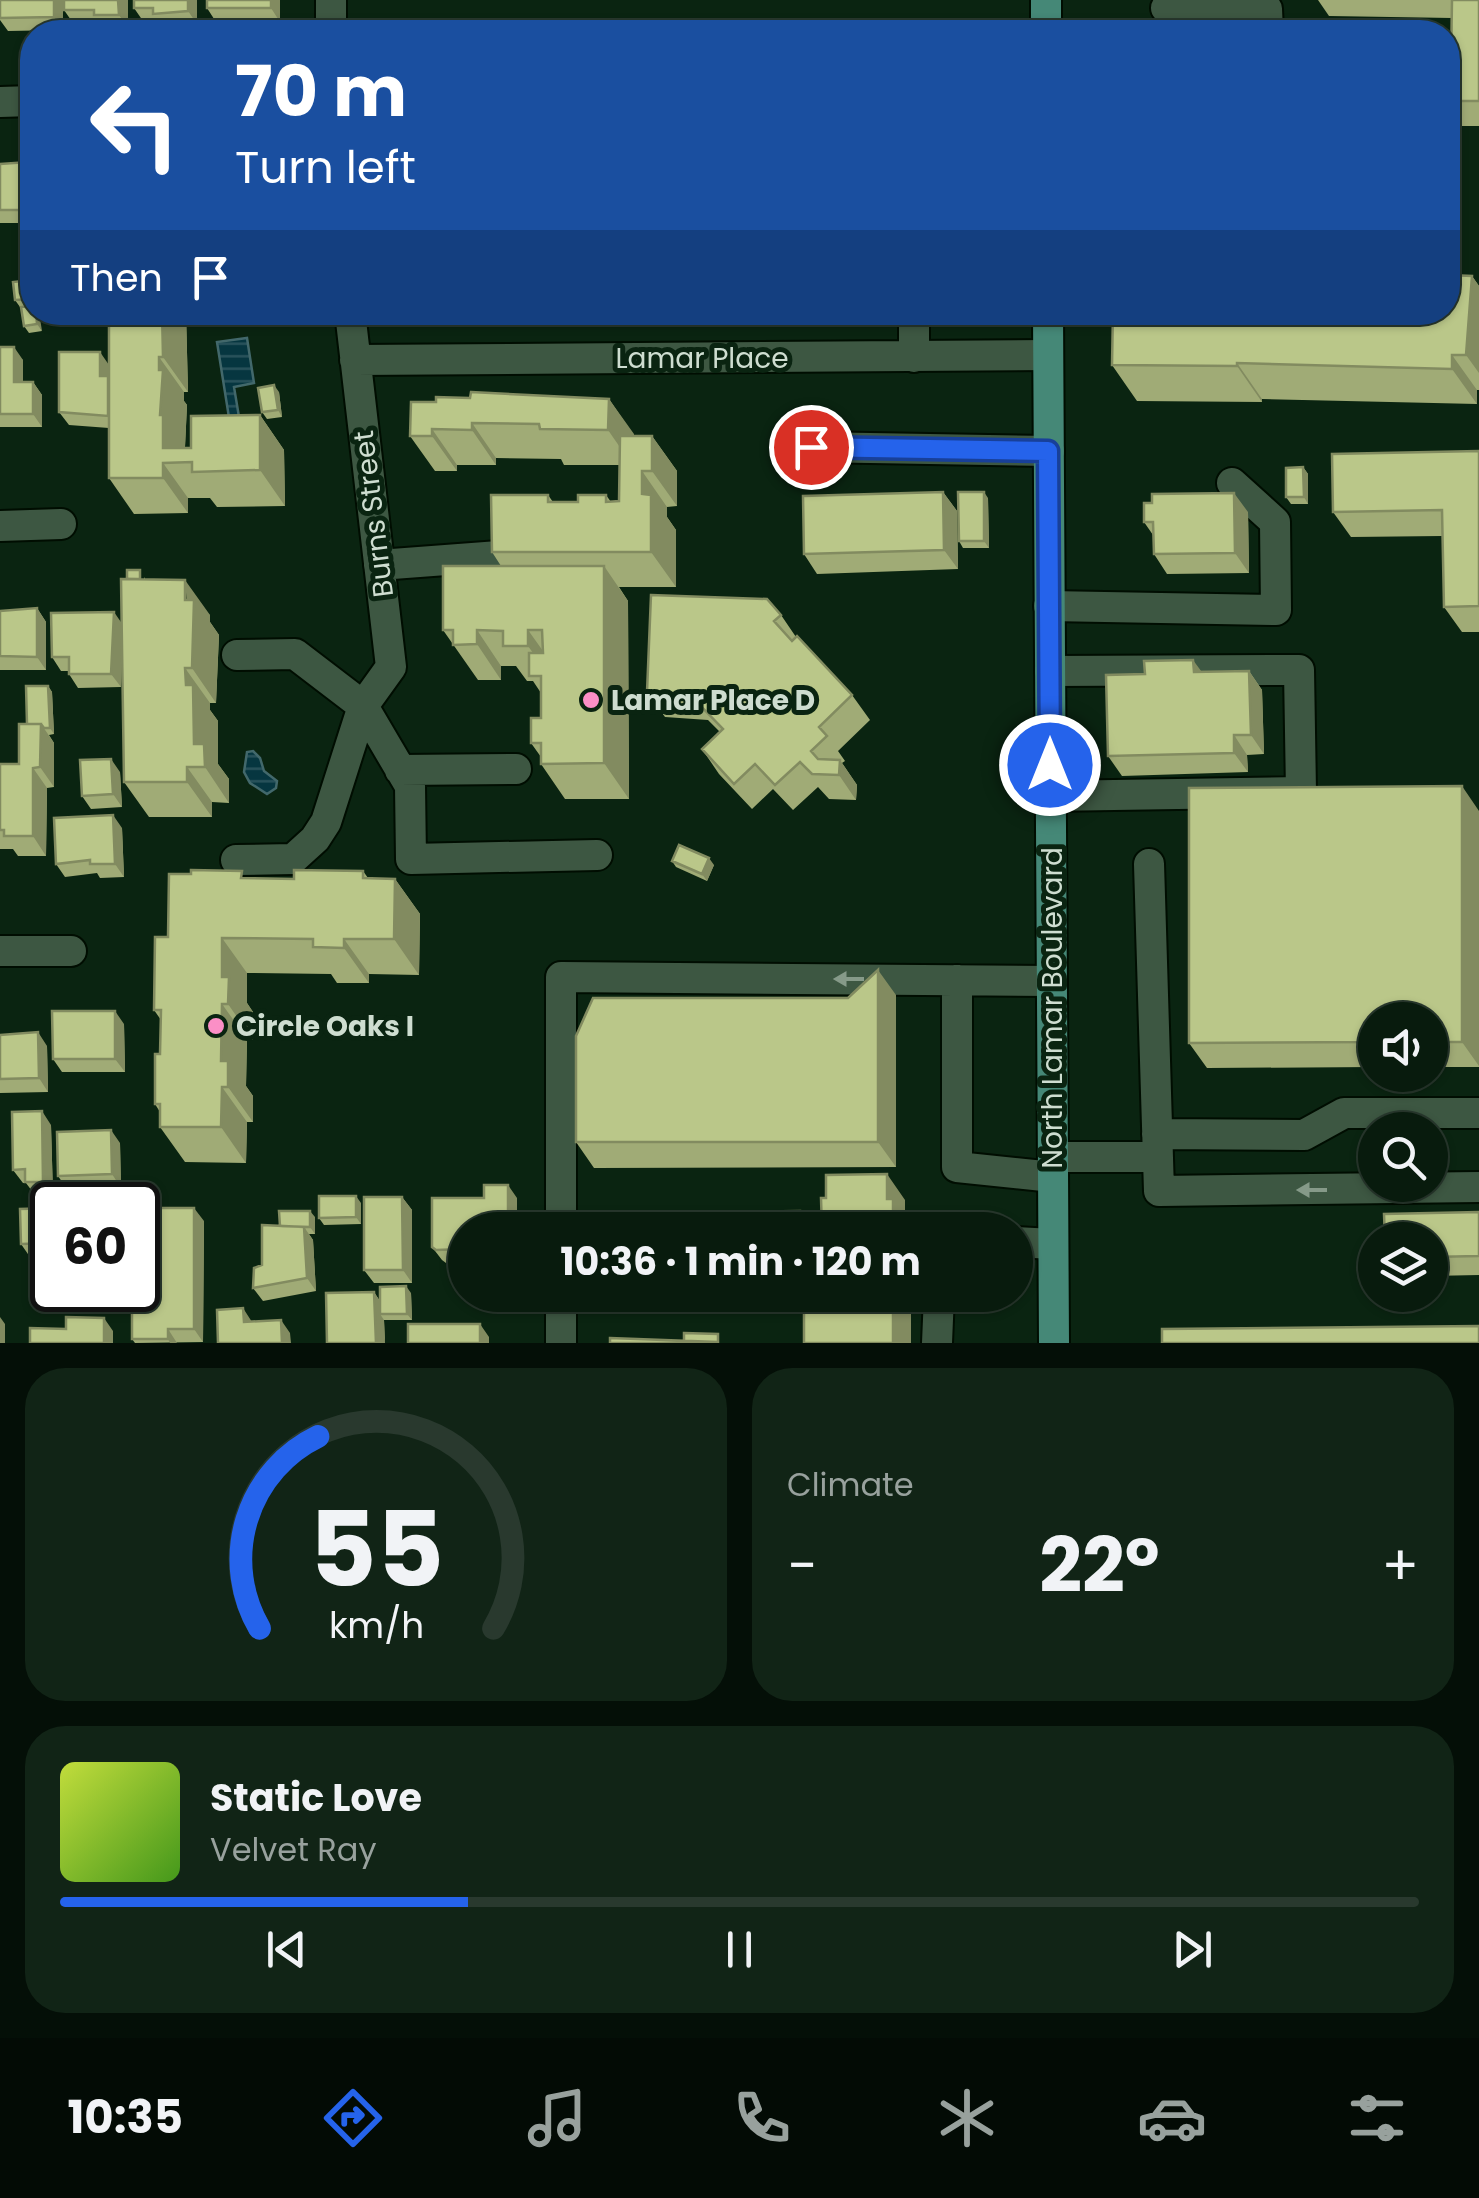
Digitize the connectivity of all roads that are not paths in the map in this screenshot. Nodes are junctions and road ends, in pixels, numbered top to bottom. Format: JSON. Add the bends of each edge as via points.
{"nodes":[{"id":1,"x":1166,"y":8,"type":"dead end"},
{"id":2,"x":1268,"y":20,"type":"edge"},
{"id":3,"x":352,"y":325,"type":"edge"},
{"id":4,"x":914,"y":325,"type":"edge"},
{"id":5,"x":1048,"y":325,"type":"edge"},
{"id":6,"x":914,"y":356,"type":"junction"},
{"id":7,"x":1048,"y":356,"type":"junction"},
{"id":8,"x":356,"y":360,"type":"junction"},
{"id":9,"x":811,"y":447,"type":"dead end"},
{"id":10,"x":1048,"y":451,"type":"junction"},
{"id":11,"x":1232,"y":483,"type":"dead end"},
{"id":12,"x":61,"y":524,"type":"dead end"},
{"id":13,"x":0,"y":526,"type":"edge"},
{"id":14,"x":500,"y":556,"type":"edge"},
{"id":15,"x":379,"y":565,"type":"junction"},
{"id":16,"x":1049,"y":606,"type":"junction"},
{"id":17,"x":237,"y":654,"type":"dead end"},
{"id":18,"x":1050,"y":672,"type":"junction"},
{"id":19,"x":363,"y":706,"type":"junction"},
{"id":20,"x":516,"y":769,"type":"dead end"},
{"id":21,"x":400,"y":770,"type":"junction"},
{"id":22,"x":1050,"y":796,"type":"junction"},
{"id":23,"x":597,"y":855,"type":"dead end"},
{"id":24,"x":236,"y":860,"type":"dead end"},
{"id":25,"x":1149,"y":864,"type":"dead end"},
{"id":26,"x":0,"y":951,"type":"edge"},
{"id":27,"x":72,"y":951,"type":"dead end"},
{"id":28,"x":957,"y":980,"type":"junction"},
{"id":29,"x":1052,"y":980,"type":"junction"},
{"id":30,"x":1479,"y":1113,"type":"edge"},
{"id":31,"x":1158,"y":1146,"type":"junction"},
{"id":32,"x":1053,"y":1167,"type":"junction"},
{"id":33,"x":1479,"y":1187,"type":"edge"},
{"id":34,"x":561,"y":1212,"type":"edge"},
{"id":35,"x":1033,"y":1243,"type":"edge"},
{"id":36,"x":1053,"y":1244,"type":"junction"},
{"id":37,"x":561,"y":1312,"type":"edge"},
{"id":38,"x":938,"y":1312,"type":"edge"},
{"id":39,"x":561,"y":1343,"type":"edge"},
{"id":40,"x":937,"y":1343,"type":"edge"},
{"id":41,"x":1054,"y":1343,"type":"edge"}],
"edges":[{"from":1,"to":2,"type":"street","via":[[1268,10]]},
{"from":3,"to":8,"type":"street","name":"Burns Street"},
{"from":4,"to":6,"type":"street"},
{"from":5,"to":7,"type":"main road","name":"North Lamar Boulevard"},
{"from":6,"to":7,"type":"street","name":"Lamar Place"},
{"from":6,"to":8,"type":"street","name":"Lamar Place"},
{"from":7,"to":10,"type":"main road","name":"North Lamar Boulevard"},
{"from":8,"to":15,"type":"street","name":"Burns Street"},
{"from":9,"to":10,"type":"street"},
{"from":10,"to":16,"type":"main road","name":"North Lamar Boulevard"},
{"from":11,"to":16,"type":"street","via":[[1275,522],[1276,610]]},
{"from":12,"to":13,"type":"street"},
{"from":14,"to":15,"type":"street"},
{"from":15,"to":19,"type":"street","name":"Burns Street","via":[[390,667]]},
{"from":16,"to":18,"type":"main road","name":"North Lamar Boulevard"},
{"from":17,"to":19,"type":"street","via":[[296,654]]},
{"from":18,"to":22,"type":"main road","name":"North Lamar Boulevard"},
{"from":18,"to":22,"type":"street","via":[[1299,670],[1301,792]]},
{"from":19,"to":21,"type":"street"},
{"from":19,"to":24,"type":"street","name":"Burns Street","via":[[315,839],[293,859]]},
{"from":20,"to":21,"type":"street"},
{"from":21,"to":23,"type":"street","via":[[410,786],[411,859]]},
{"from":22,"to":29,"type":"main road","name":"North Lamar Boulevard"},
{"from":25,"to":31,"type":"street"},
{"from":26,"to":27,"type":"street"},
{"from":28,"to":29,"type":"street"},
{"from":28,"to":32,"type":"street","via":[[957,1167]]},
{"from":28,"to":34,"type":"street","one_way":true,"via":[[561,978]]},
{"from":29,"to":32,"type":"main road","name":"North Lamar Boulevard"},
{"from":30,"to":31,"type":"street","via":[[1344,1113],[1304,1135]]},
{"from":31,"to":32,"type":"street"},
{"from":33,"to":31,"type":"street","one_way":true,"via":[[1160,1191]]},
{"from":32,"to":36,"type":"main road","name":"North Lamar Boulevard"},
{"from":35,"to":36,"type":"street"},
{"from":36,"to":41,"type":"main road","name":"North Lamar Boulevard"},
{"from":37,"to":39,"type":"street"},
{"from":38,"to":40,"type":"street"}]}
